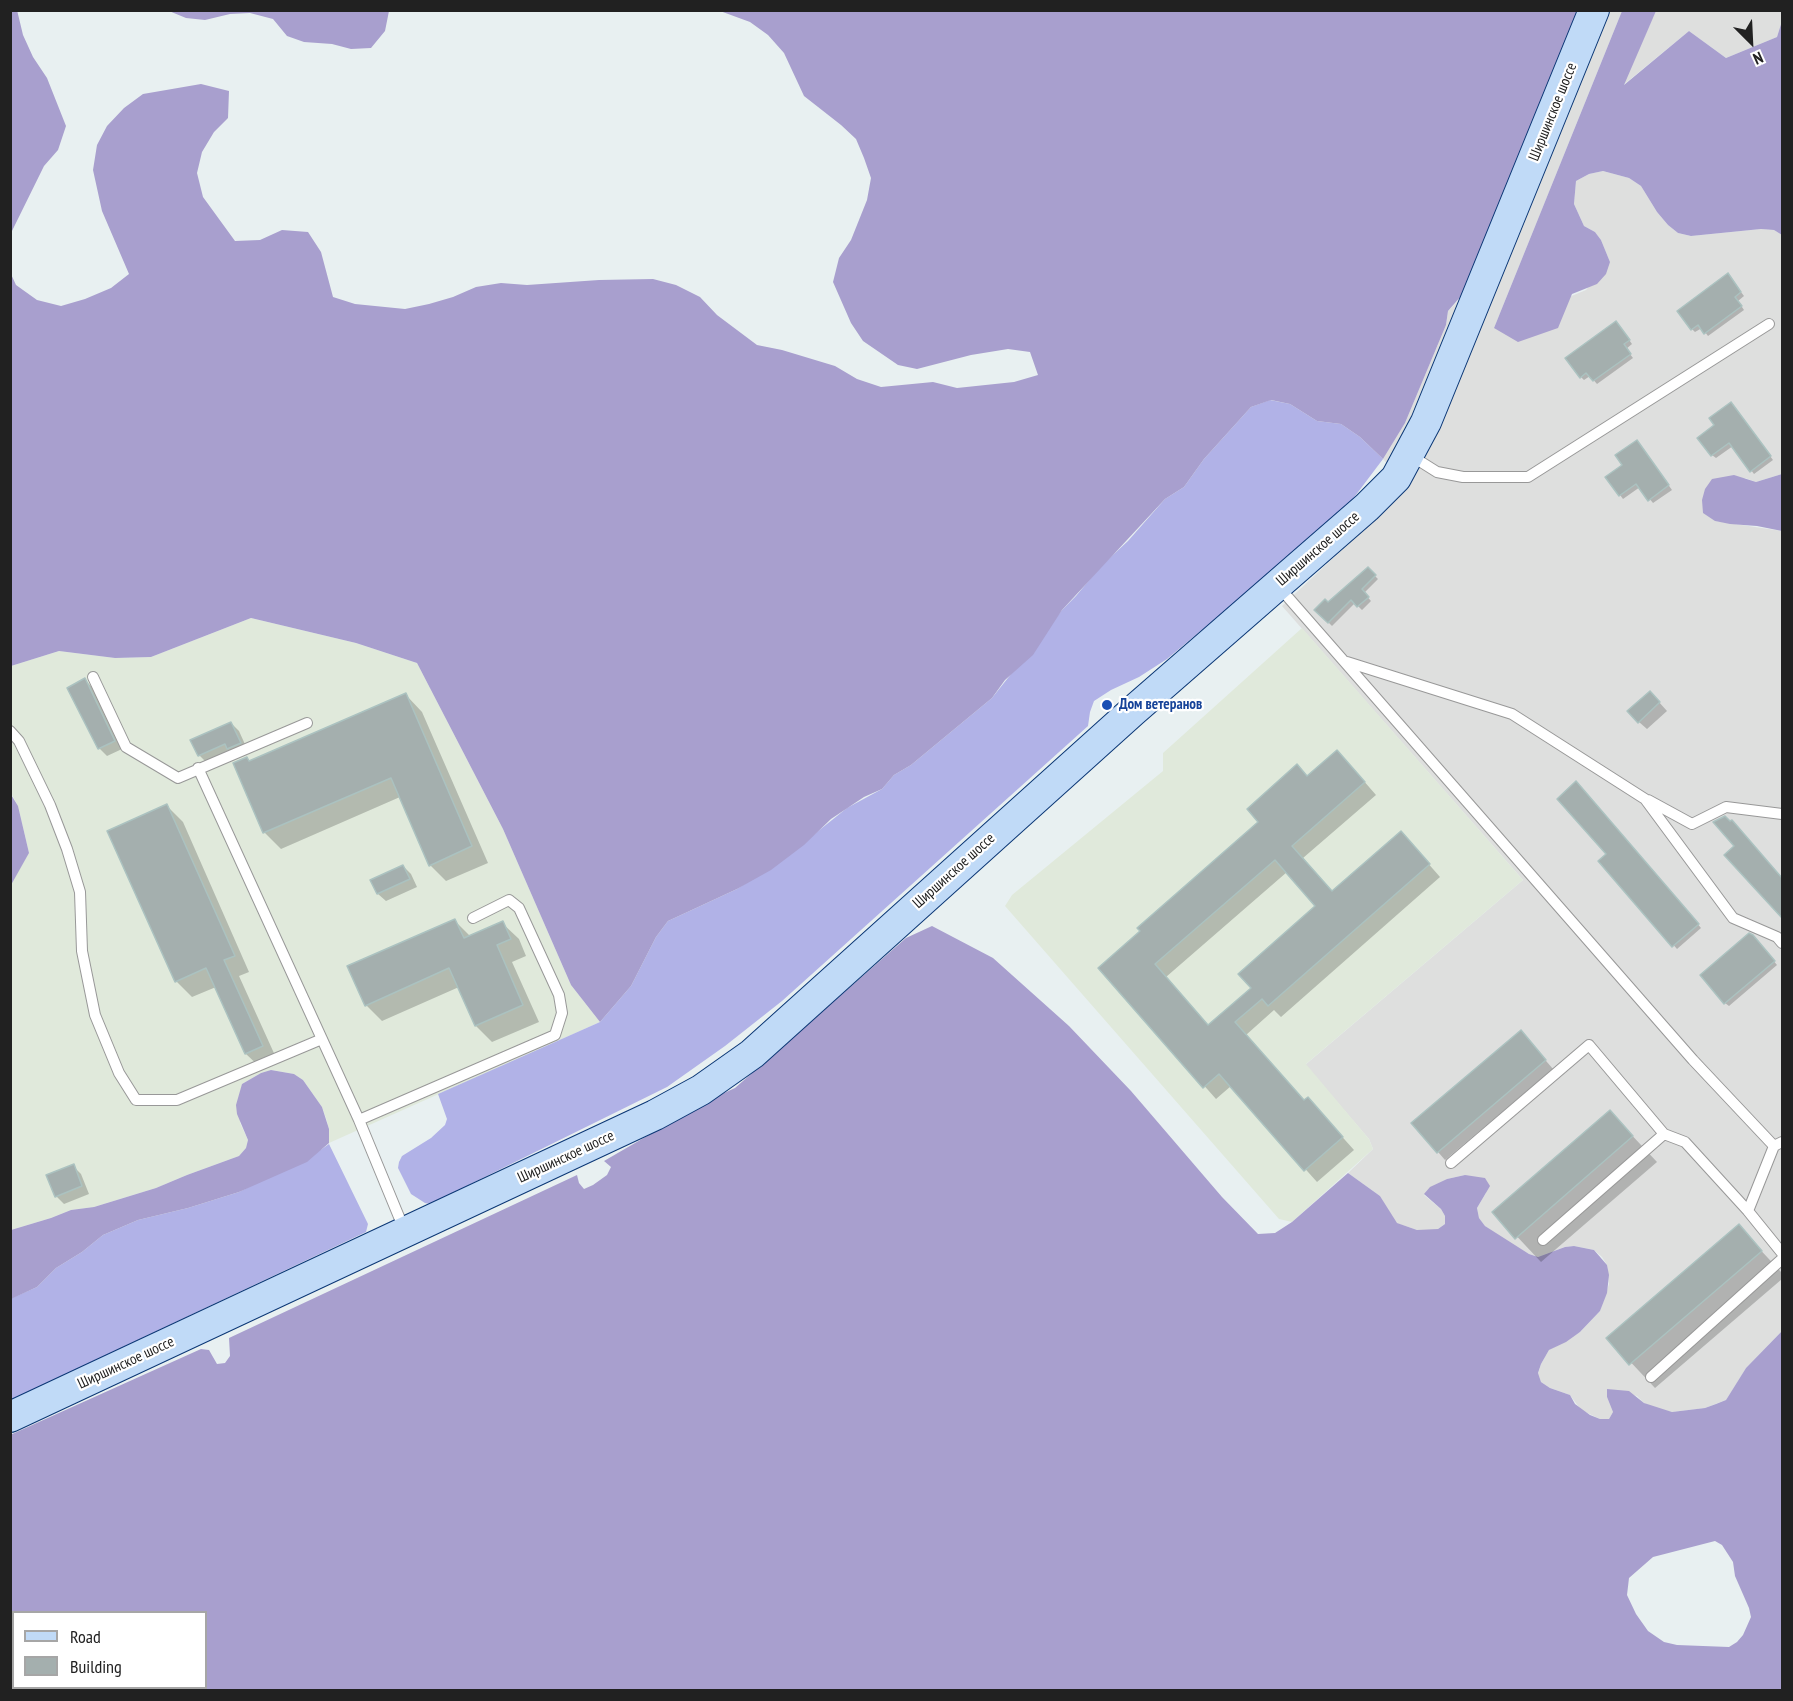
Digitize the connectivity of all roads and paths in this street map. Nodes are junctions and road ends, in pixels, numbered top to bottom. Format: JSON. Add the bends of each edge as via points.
{"nodes":[{"id":1,"x":1594,"y":10,"type":"edge"},
{"id":2,"x":1769,"y":324,"type":"dead end"},
{"id":3,"x":1410,"y":454,"type":"junction"},
{"id":4,"x":1277,"y":584,"type":"junction"},
{"id":5,"x":1346,"y":662,"type":"junction"},
{"id":6,"x":93,"y":677,"type":"dead end"},
{"id":7,"x":308,"y":723,"type":"dead end"},
{"id":8,"x":10,"y":730,"type":"edge"},
{"id":9,"x":198,"y":768,"type":"junction"},
{"id":10,"x":1645,"y":799,"type":"junction"},
{"id":11,"x":1782,"y":814,"type":"edge"},
{"id":12,"x":473,"y":918,"type":"dead end"},
{"id":13,"x":1782,"y":943,"type":"edge"},
{"id":14,"x":322,"y":1039,"type":"junction"},
{"id":15,"x":359,"y":1120,"type":"junction"},
{"id":16,"x":1664,"y":1134,"type":"junction"},
{"id":17,"x":1778,"y":1144,"type":"edge"},
{"id":18,"x":1451,"y":1163,"type":"dead end"},
{"id":19,"x":1748,"y":1211,"type":"junction"},
{"id":20,"x":405,"y":1232,"type":"junction"},
{"id":21,"x":1543,"y":1240,"type":"dead end"},
{"id":22,"x":1782,"y":1253,"type":"edge"},
{"id":23,"x":1782,"y":1259,"type":"edge"},
{"id":24,"x":1651,"y":1377,"type":"dead end"},
{"id":25,"x":10,"y":1417,"type":"edge"}],
"edges":[{"from":1,"to":3,"type":"main road","name":"Ширшинское шоссе"},
{"from":2,"to":3,"type":"lane","via":[[1528,477],[1463,477],[1437,472]]},
{"from":3,"to":4,"type":"main road","name":"Ширшинское шоссе","via":[[1396,478],[1367,507]]},
{"from":4,"to":5,"type":"lane"},
{"from":4,"to":20,"type":"main road","name":"Ширшинское шоссе","via":[[752,1054],[701,1090],[656,1115]]},
{"from":5,"to":10,"type":"lane","via":[[1512,714]]},
{"from":5,"to":17,"type":"lane","via":[[1693,1060]]},
{"from":6,"to":9,"type":"lane","via":[[126,747],[178,778]]},
{"from":7,"to":9,"type":"lane"},
{"from":8,"to":14,"type":"lane","via":[[30,762],[67,849],[80,892],[82,951],[95,1015],[118,1073],[136,1100],[177,1100]]},
{"from":9,"to":14,"type":"lane"},
{"from":10,"to":11,"type":"lane","via":[[1692,824],[1726,807]]},
{"from":10,"to":13,"type":"lane","via":[[1732,918],[1777,937]]},
{"from":12,"to":15,"type":"lane","via":[[509,900],[519,908],[559,995],[562,1013],[555,1035]]},
{"from":14,"to":15,"type":"lane"},
{"from":15,"to":20,"type":"lane"},
{"from":16,"to":18,"type":"lane","via":[[1589,1045]]},
{"from":16,"to":19,"type":"lane","via":[[1685,1142]]},
{"from":16,"to":21,"type":"lane"},
{"from":17,"to":19,"type":"lane"},
{"from":19,"to":22,"type":"lane"},
{"from":20,"to":25,"type":"main road","name":"Ширшинское шоссе"},
{"from":23,"to":24,"type":"lane"}]}
